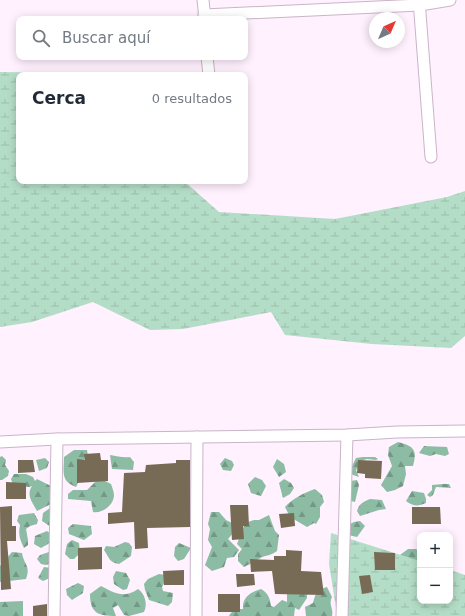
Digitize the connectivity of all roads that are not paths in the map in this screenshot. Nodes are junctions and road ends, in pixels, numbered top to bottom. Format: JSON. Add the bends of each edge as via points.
{"nodes":[{"id":1,"x":203,"y":0,"type":"edge"},
{"id":2,"x":450,"y":0,"type":"edge"},
{"id":3,"x":420,"y":3,"type":"edge"},
{"id":4,"x":204,"y":16,"type":"edge"},
{"id":5,"x":219,"y":16,"type":"edge"},
{"id":6,"x":207,"y":60,"type":"edge"},
{"id":7,"x":209,"y":72,"type":"edge"},
{"id":8,"x":431,"y":157,"type":"dead end"},
{"id":9,"x":465,"y":431,"type":"edge"},
{"id":10,"x":347,"y":435,"type":"junction"},
{"id":11,"x":197,"y":437,"type":"junction"},
{"id":12,"x":57,"y":439,"type":"junction"},
{"id":13,"x":0,"y":442,"type":"edge"},
{"id":14,"x":54,"y":616,"type":"edge"},
{"id":15,"x":196,"y":616,"type":"edge"},
{"id":16,"x":342,"y":616,"type":"edge"}],
"edges":[{"from":1,"to":4,"type":"street"},
{"from":2,"to":3,"type":"street"},
{"from":3,"to":5,"type":"street"},
{"from":3,"to":8,"type":"street"},
{"from":6,"to":7,"type":"street"},
{"from":9,"to":10,"type":"street"},
{"from":10,"to":11,"type":"street"},
{"from":10,"to":16,"type":"street"},
{"from":11,"to":12,"type":"street"},
{"from":11,"to":15,"type":"street"},
{"from":12,"to":13,"type":"street"},
{"from":12,"to":14,"type":"street"}]}
